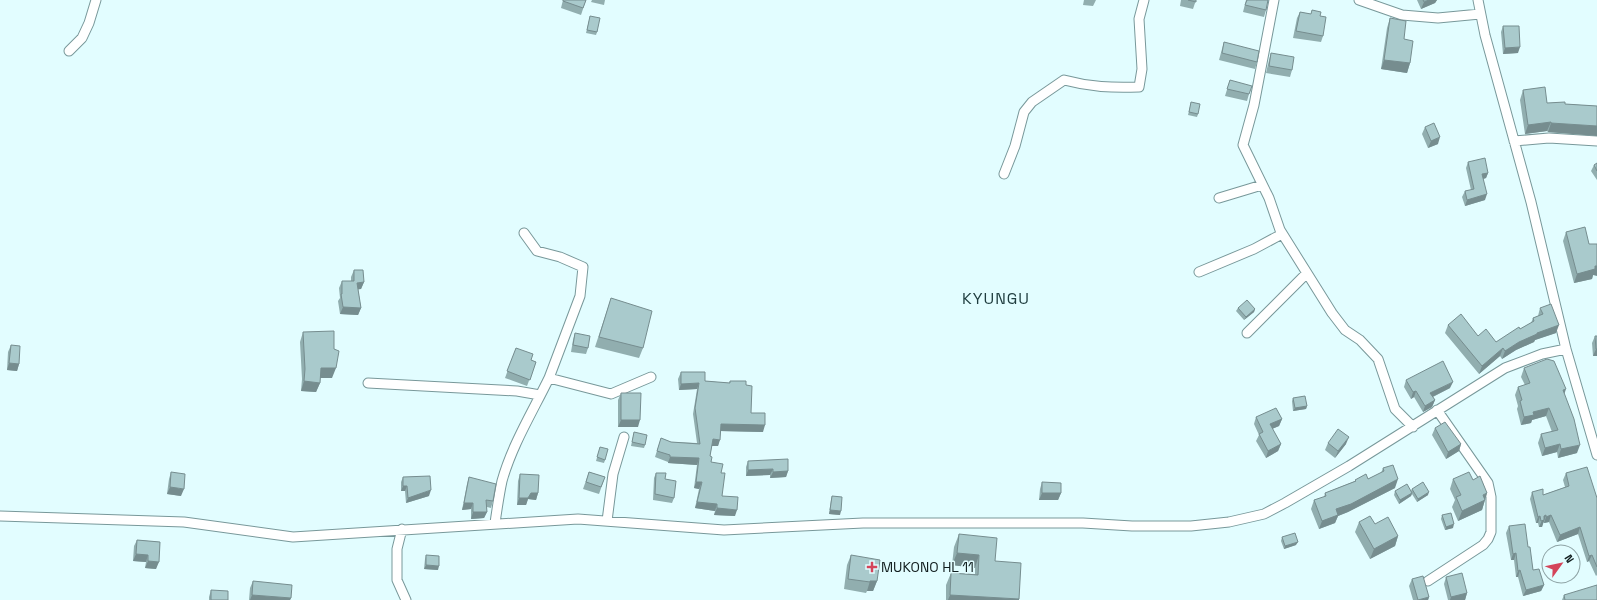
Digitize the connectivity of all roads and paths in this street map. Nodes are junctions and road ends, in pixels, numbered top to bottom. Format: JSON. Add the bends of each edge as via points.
{"nodes":[{"id":1,"x":96,"y":0,"type":"edge"},
{"id":2,"x":1144,"y":0,"type":"edge"},
{"id":3,"x":1274,"y":0,"type":"edge"},
{"id":4,"x":1359,"y":0,"type":"edge"},
{"id":5,"x":1478,"y":0,"type":"edge"},
{"id":6,"x":1480,"y":14,"type":"junction"},
{"id":7,"x":69,"y":51,"type":"dead end"},
{"id":8,"x":1514,"y":141,"type":"junction"},
{"id":9,"x":1597,"y":141,"type":"edge"},
{"id":10,"x":1004,"y":174,"type":"dead end"},
{"id":11,"x":1262,"y":185,"type":"junction"},
{"id":12,"x":1220,"y":198,"type":"dead end"},
{"id":13,"x":524,"y":233,"type":"dead end"},
{"id":14,"x":1282,"y":234,"type":"junction"},
{"id":15,"x":1199,"y":272,"type":"dead end"},
{"id":16,"x":1306,"y":273,"type":"junction"},
{"id":17,"x":1247,"y":333,"type":"dead end"},
{"id":18,"x":1566,"y":349,"type":"junction"},
{"id":19,"x":651,"y":377,"type":"dead end"},
{"id":20,"x":549,"y":378,"type":"junction"},
{"id":21,"x":368,"y":383,"type":"dead end"},
{"id":22,"x":540,"y":395,"type":"junction"},
{"id":23,"x":1437,"y":410,"type":"junction"},
{"id":24,"x":1412,"y":427,"type":"junction"},
{"id":25,"x":624,"y":436,"type":"dead end"},
{"id":26,"x":1597,"y":455,"type":"edge"},
{"id":27,"x":0,"y":516,"type":"edge"},
{"id":28,"x":607,"y":521,"type":"junction"},
{"id":29,"x":495,"y":523,"type":"junction"},
{"id":30,"x":402,"y":529,"type":"junction"},
{"id":31,"x":1428,"y":581,"type":"dead end"},
{"id":32,"x":406,"y":600,"type":"edge"}],
"edges":[{"from":1,"to":7,"type":"street","via":[[82,38]]},
{"from":2,"to":10,"type":"street","via":[[1139,19],[1142,63],[1140,87],[1108,88],[1064,80],[1032,102],[1024,112]]},
{"from":3,"to":11,"type":"street","via":[[1254,105],[1243,145]]},
{"from":4,"to":6,"type":"street","via":[[1402,14],[1438,18]]},
{"from":5,"to":6,"type":"street"},
{"from":6,"to":8,"type":"street"},
{"from":8,"to":9,"type":"street","via":[[1549,138]]},
{"from":8,"to":18,"type":"street"},
{"from":11,"to":12,"type":"street"},
{"from":11,"to":14,"type":"street"},
{"from":13,"to":20,"type":"street","via":[[537,251],[583,267],[580,296]]},
{"from":14,"to":15,"type":"street"},
{"from":14,"to":16,"type":"street"},
{"from":16,"to":17,"type":"street"},
{"from":16,"to":24,"type":"street","via":[[1345,330],[1360,340],[1378,359],[1395,409]]},
{"from":18,"to":23,"type":"street","via":[[1542,354],[1505,368]]},
{"from":18,"to":26,"type":"street"},
{"from":19,"to":20,"type":"street","via":[[611,394]]},
{"from":20,"to":22,"type":"street"},
{"from":21,"to":22,"type":"street","via":[[517,391]]},
{"from":22,"to":29,"type":"street","via":[[517,442],[503,480]]},
{"from":23,"to":24,"type":"street"},
{"from":23,"to":31,"type":"street","via":[[1488,483],[1491,497],[1491,532],[1483,545]]},
{"from":24,"to":28,"type":"street","via":[[1264,514],[1229,522],[1191,526],[1083,523],[863,523],[724,530]]},
{"from":25,"to":28,"type":"street","via":[[613,474]]},
{"from":27,"to":30,"type":"street","via":[[184,522],[293,537]]},
{"from":28,"to":29,"type":"street","via":[[578,519]]},
{"from":29,"to":30,"type":"street"},
{"from":30,"to":32,"type":"street","via":[[397,550],[397,580]]}]}
